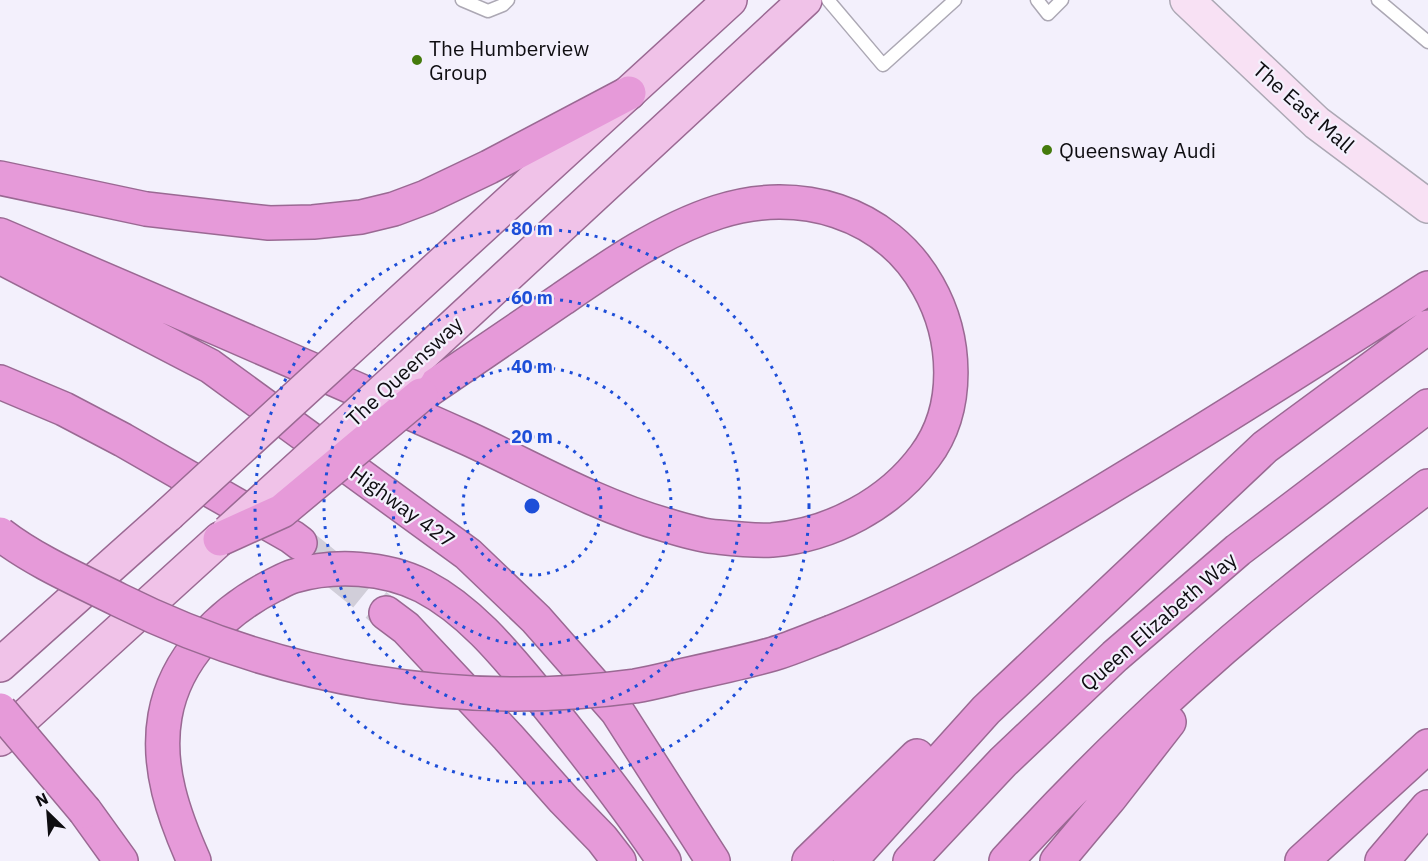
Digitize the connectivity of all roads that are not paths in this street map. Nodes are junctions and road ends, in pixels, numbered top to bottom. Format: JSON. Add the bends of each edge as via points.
{"nodes":[{"id":1,"x":462,"y":0,"type":"edge"},
{"id":2,"x":508,"y":0,"type":"edge"},
{"id":3,"x":730,"y":0,"type":"edge"},
{"id":4,"x":805,"y":0,"type":"edge"},
{"id":5,"x":828,"y":0,"type":"edge"},
{"id":6,"x":955,"y":0,"type":"edge"},
{"id":7,"x":1037,"y":0,"type":"edge"},
{"id":8,"x":1062,"y":0,"type":"edge"},
{"id":9,"x":1187,"y":0,"type":"edge"},
{"id":10,"x":1378,"y":0,"type":"edge"},
{"id":11,"x":1428,"y":42,"type":"edge"},
{"id":12,"x":629,"y":93,"type":"junction"},
{"id":13,"x":0,"y":178,"type":"edge"},
{"id":14,"x":1428,"y":206,"type":"edge"},
{"id":15,"x":0,"y":235,"type":"edge"},
{"id":16,"x":0,"y":257,"type":"edge"},
{"id":17,"x":1428,"y":288,"type":"edge"},
{"id":18,"x":1428,"y":327,"type":"edge"},
{"id":19,"x":415,"y":381,"type":"junction"},
{"id":20,"x":0,"y":382,"type":"edge"},
{"id":21,"x":1428,"y":406,"type":"edge"},
{"id":22,"x":1428,"y":486,"type":"edge"},
{"id":23,"x":0,"y":534,"type":"edge"},
{"id":24,"x":220,"y":539,"type":"joint"},
{"id":25,"x":300,"y":543,"type":"tunnel mouth"},
{"id":26,"x":386,"y":613,"type":"tunnel mouth"},
{"id":27,"x":1227,"y":647,"type":"junction"},
{"id":28,"x":0,"y":664,"type":"edge"},
{"id":29,"x":0,"y":710,"type":"edge"},
{"id":30,"x":986,"y":710,"type":"junction"},
{"id":31,"x":0,"y":739,"type":"edge"},
{"id":32,"x":1428,"y":746,"type":"edge"},
{"id":33,"x":564,"y":800,"type":"junction"},
{"id":34,"x":1428,"y":807,"type":"edge"},
{"id":35,"x":810,"y":860,"type":"edge"},
{"id":36,"x":121,"y":861,"type":"edge"},
{"id":37,"x":194,"y":861,"type":"edge"},
{"id":38,"x":601,"y":861,"type":"edge"},
{"id":39,"x":619,"y":861,"type":"edge"},
{"id":40,"x":664,"y":861,"type":"edge"},
{"id":41,"x":713,"y":861,"type":"edge"},
{"id":42,"x":850,"y":861,"type":"edge"},
{"id":43,"x":910,"y":861,"type":"edge"},
{"id":44,"x":1006,"y":861,"type":"edge"},
{"id":45,"x":1057,"y":861,"type":"edge"},
{"id":46,"x":1302,"y":861,"type":"edge"},
{"id":47,"x":1382,"y":861,"type":"edge"}],
"edges":[{"from":1,"to":2,"type":"lane","via":[[488,11]]},
{"from":3,"to":12,"type":"main road"},
{"from":4,"to":19,"type":"main road","name":"The Queensway"},
{"from":5,"to":6,"type":"lane","via":[[883,65]]},
{"from":7,"to":8,"type":"lane","via":[[1048,14]]},
{"from":9,"to":14,"type":"main road","name":"The East Mall","via":[[1317,123]]},
{"from":10,"to":11,"type":"lane"},
{"from":12,"to":13,"type":"highway","via":[[426,197],[360,217],[258,222],[146,208]]},
{"from":12,"to":28,"type":"main road","bridge":true},
{"from":15,"to":19,"type":"highway","via":[[286,358],[594,500],[643,519],[713,537],[771,540],[808,534],[863,511],[910,475],[928,453],[945,413],[951,377],[942,318],[910,258],[858,219],[811,204],[786,202],[720,212],[684,226]]},
{"from":16,"to":41,"type":"highway","name":"Highway 427","via":[[210,366],[468,554],[536,619],[616,711]]},
{"from":17,"to":23,"type":"highway","bridge":true,"via":[[1023,540],[918,595],[773,653],[638,686],[510,695],[431,691],[371,683],[312,669],[210,641],[154,618],[50,565]]},
{"from":18,"to":30,"type":"highway","via":[[1265,447]]},
{"from":19,"to":24,"type":"highway","bridge":true,"via":[[282,511]]},
{"from":20,"to":25,"type":"highway","via":[[123,440]]},
{"from":21,"to":43,"type":"highway","name":"Queen Elizabeth Way","via":[[1238,550],[1115,656],[1003,762]]},
{"from":22,"to":27,"type":"highway","via":[[1290,592]]},
{"from":24,"to":31,"type":"main road"},
{"from":26,"to":33,"type":"highway","via":[[406,628]]},
{"from":27,"to":44,"type":"highway","via":[[1165,702]]},
{"from":27,"to":45,"type":"highway"},
{"from":29,"to":36,"type":"highway","bridge":true,"via":[[85,811]]},
{"from":30,"to":35,"type":"highway","via":[[934,740]]},
{"from":30,"to":42,"type":"highway"},
{"from":32,"to":46,"type":"highway"},
{"from":33,"to":38,"type":"highway"},
{"from":33,"to":39,"type":"highway"},
{"from":34,"to":47,"type":"highway"},
{"from":37,"to":40,"type":"highway","via":[[168,789],[162,760],[165,716],[175,683],[199,644],[223,618],[257,593],[293,576],[334,569],[387,574],[421,585],[468,617],[571,735]]}]}
